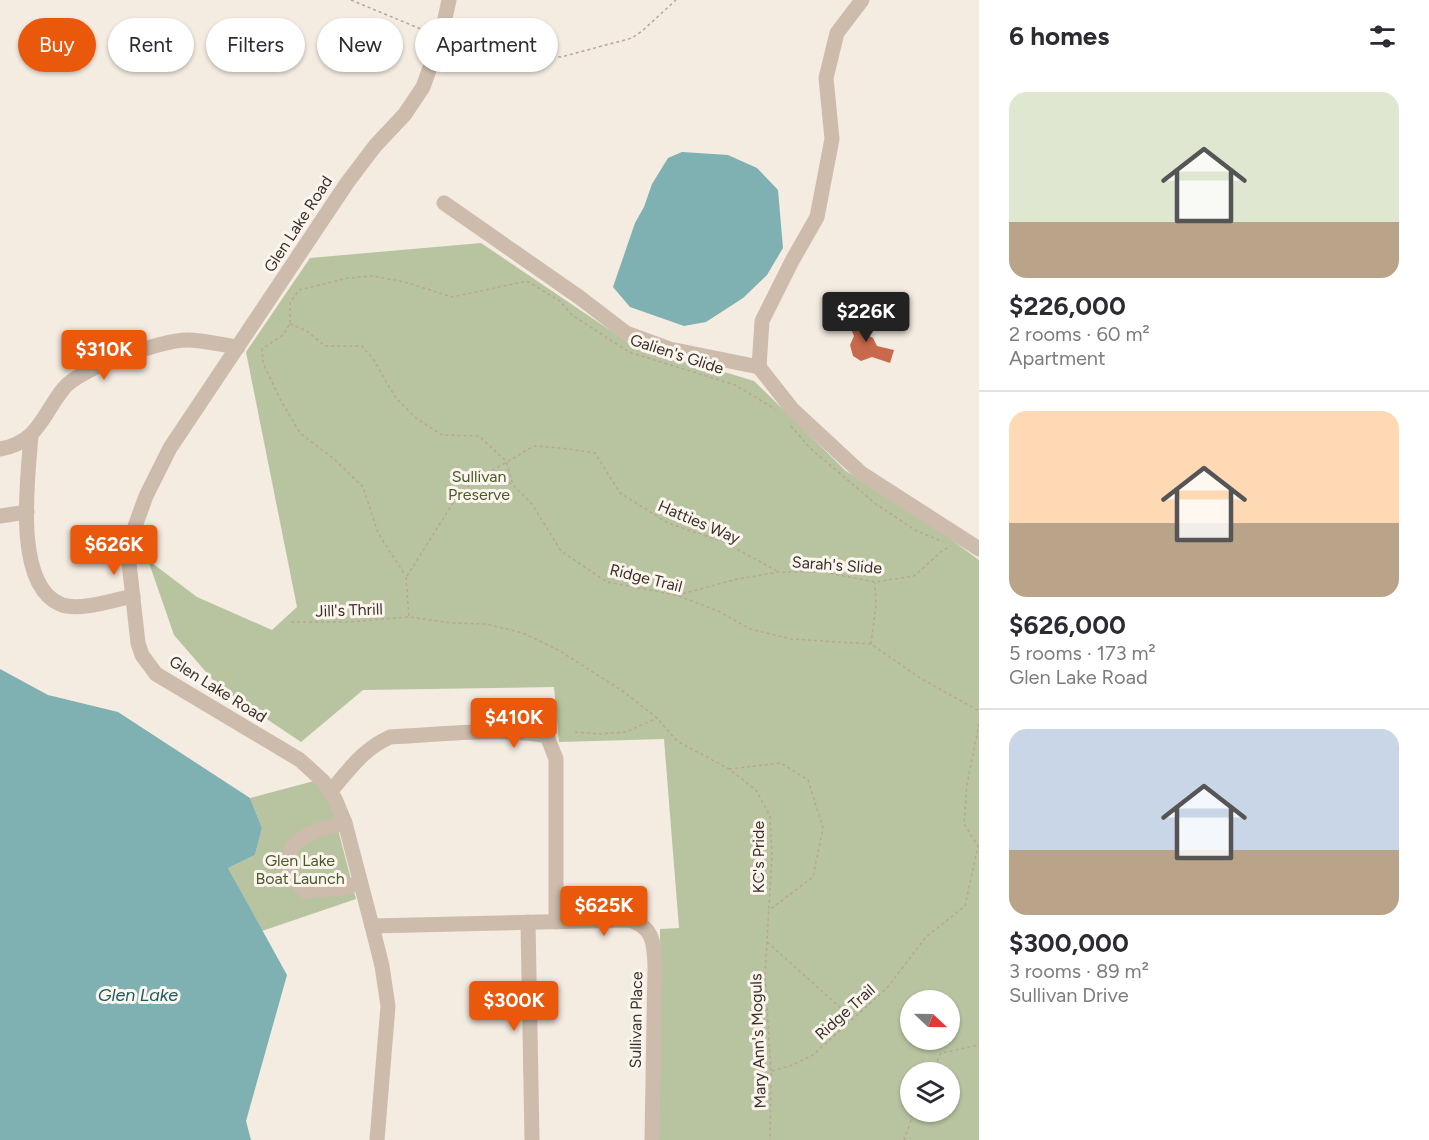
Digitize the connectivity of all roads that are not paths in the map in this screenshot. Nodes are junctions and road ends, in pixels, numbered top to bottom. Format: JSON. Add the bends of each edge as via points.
{"nodes":[{"id":1,"x":449,"y":0,"type":"edge"},
{"id":2,"x":862,"y":0,"type":"edge"},
{"id":3,"x":444,"y":203,"type":"dead end"},
{"id":4,"x":238,"y":347,"type":"junction"},
{"id":5,"x":759,"y":367,"type":"junction"},
{"id":6,"x":31,"y":436,"type":"junction"},
{"id":7,"x":0,"y":449,"type":"edge"},
{"id":8,"x":27,"y":512,"type":"junction"},
{"id":9,"x":0,"y":516,"type":"edge"},
{"id":10,"x":979,"y":549,"type":"edge"},
{"id":11,"x":133,"y":596,"type":"junction"},
{"id":12,"x":330,"y":792,"type":"junction"},
{"id":13,"x":345,"y":823,"type":"junction"},
{"id":14,"x":360,"y":883,"type":"junction"},
{"id":15,"x":528,"y":922,"type":"junction"},
{"id":16,"x":556,"y":922,"type":"junction"},
{"id":17,"x":372,"y":926,"type":"junction"},
{"id":18,"x":377,"y":1140,"type":"edge"},
{"id":19,"x":532,"y":1140,"type":"edge"},
{"id":20,"x":652,"y":1140,"type":"edge"}],
"edges":[{"from":1,"to":4,"type":"street","name":"Glen Lake Road","via":[[423,87],[347,183]]},
{"from":2,"to":5,"type":"street","via":[[837,33],[826,78],[832,139],[817,217],[762,321]]},
{"from":3,"to":5,"type":"street","via":[[626,333],[670,349]]},
{"from":4,"to":6,"type":"street","via":[[186,340],[89,369],[65,386]]},
{"from":4,"to":11,"type":"street","name":"Glen Lake Road","via":[[170,448],[146,496],[133,532],[129,563]]},
{"from":5,"to":10,"type":"street","via":[[792,409],[861,473]]},
{"from":6,"to":7,"type":"street"},
{"from":6,"to":8,"type":"street"},
{"from":8,"to":9,"type":"street"},
{"from":8,"to":11,"type":"street","via":[[34,576],[43,591],[59,604],[90,605]]},
{"from":11,"to":12,"type":"street","name":"Glen Lake Road","via":[[138,643],[156,674],[300,760]]},
{"from":12,"to":13,"type":"street","name":"Glen Lake Road"},
{"from":12,"to":16,"type":"street","via":[[374,744],[390,737],[508,733],[547,736],[556,759]]},
{"from":13,"to":14,"type":"street","name":"Glen Lake Road"},
{"from":13,"to":14,"type":"street","via":[[301,838],[291,848],[291,869],[305,891]]},
{"from":14,"to":17,"type":"street","name":"Glen Lake Road"},
{"from":15,"to":16,"type":"street","name":"Sullivan Place"},
{"from":15,"to":17,"type":"street","name":"Sullivan Place"},
{"from":15,"to":19,"type":"street"},
{"from":16,"to":20,"type":"street","name":"Sullivan Place","via":[[630,920],[639,923],[653,940],[656,964]]},
{"from":17,"to":18,"type":"street","name":"Glen Lake Road","via":[[388,1006]]}]}
